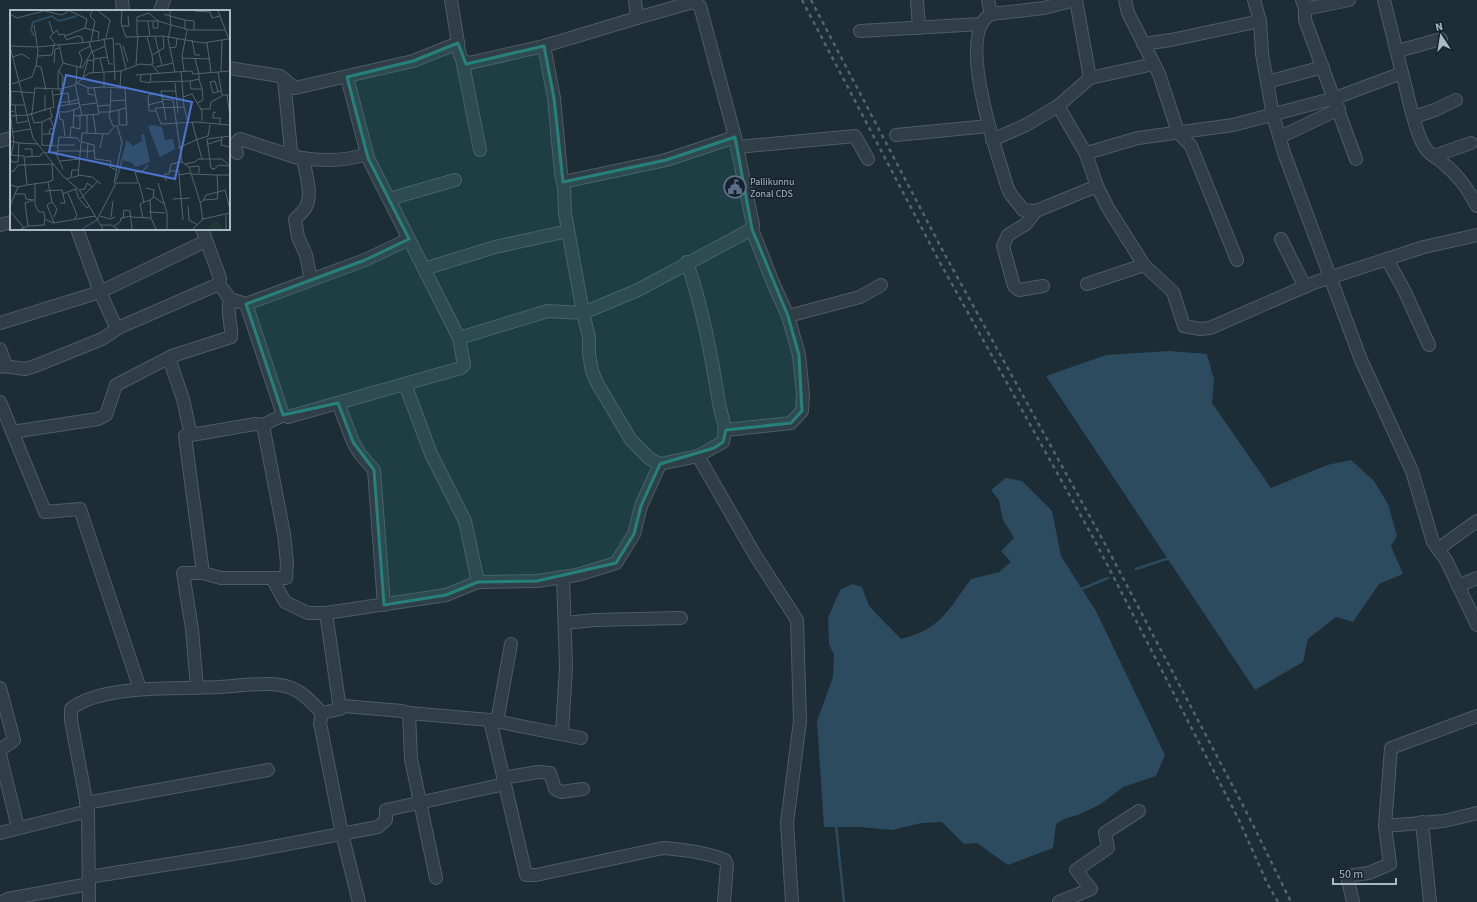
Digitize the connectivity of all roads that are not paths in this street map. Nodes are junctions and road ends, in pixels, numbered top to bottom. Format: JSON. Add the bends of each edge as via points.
{"nodes":[{"id":1,"x":122,"y":0,"type":"edge"},
{"id":2,"x":164,"y":0,"type":"edge"},
{"id":3,"x":451,"y":0,"type":"edge"},
{"id":4,"x":635,"y":0,"type":"edge"},
{"id":5,"x":917,"y":0,"type":"edge"},
{"id":6,"x":988,"y":0,"type":"edge"},
{"id":7,"x":1075,"y":0,"type":"edge"},
{"id":8,"x":1125,"y":0,"type":"edge"},
{"id":9,"x":1254,"y":0,"type":"edge"},
{"id":10,"x":1348,"y":0,"type":"edge"},
{"id":11,"x":1384,"y":0,"type":"edge"},
{"id":12,"x":1304,"y":5,"type":"edge"},
{"id":13,"x":123,"y":10,"type":"edge"},
{"id":14,"x":160,"y":10,"type":"edge"},
{"id":15,"x":990,"y":14,"type":"junction"},
{"id":16,"x":637,"y":18,"type":"junction"},
{"id":17,"x":1260,"y":22,"type":"junction"},
{"id":18,"x":981,"y":24,"type":"junction"},
{"id":19,"x":919,"y":28,"type":"junction"},
{"id":20,"x":860,"y":31,"type":"dead end"},
{"id":21,"x":1441,"y":39,"type":"dead end"},
{"id":22,"x":458,"y":43,"type":"junction"},
{"id":23,"x":1143,"y":44,"type":"junction"},
{"id":24,"x":544,"y":46,"type":"junction"},
{"id":25,"x":1398,"y":51,"type":"junction"},
{"id":26,"x":462,"y":60,"type":"junction"},
{"id":27,"x":1154,"y":64,"type":"junction"},
{"id":28,"x":1323,"y":67,"type":"junction"},
{"id":29,"x":230,"y":68,"type":"edge"},
{"id":30,"x":1402,"y":73,"type":"junction"},
{"id":31,"x":347,"y":77,"type":"junction"},
{"id":32,"x":1090,"y":78,"type":"junction"},
{"id":33,"x":284,"y":79,"type":"junction"},
{"id":34,"x":1267,"y":82,"type":"junction"},
{"id":35,"x":1456,"y":100,"type":"dead end"},
{"id":36,"x":1337,"y":104,"type":"junction"},
{"id":37,"x":1058,"y":106,"type":"junction"},
{"id":38,"x":1273,"y":115,"type":"junction"},
{"id":39,"x":1414,"y":117,"type":"junction"},
{"id":40,"x":989,"y":126,"type":"junction"},
{"id":41,"x":1178,"y":132,"type":"junction"},
{"id":42,"x":896,"y":135,"type":"dead end"},
{"id":43,"x":1280,"y":137,"type":"junction"},
{"id":44,"x":10,"y":138,"type":"edge"},
{"id":45,"x":992,"y":140,"type":"junction"},
{"id":46,"x":0,"y":141,"type":"edge"},
{"id":47,"x":736,"y":142,"type":"junction"},
{"id":48,"x":1471,"y":143,"type":"dead end"},
{"id":49,"x":480,"y":150,"type":"dead end"},
{"id":50,"x":237,"y":153,"type":"dead end"},
{"id":51,"x":367,"y":154,"type":"junction"},
{"id":52,"x":1086,"y":154,"type":"junction"},
{"id":53,"x":1434,"y":156,"type":"junction"},
{"id":54,"x":299,"y":158,"type":"junction"},
{"id":55,"x":868,"y":159,"type":"dead end"},
{"id":56,"x":1356,"y":159,"type":"dead end"},
{"id":57,"x":455,"y":180,"type":"dead end"},
{"id":58,"x":563,"y":182,"type":"junction"},
{"id":59,"x":1097,"y":186,"type":"junction"},
{"id":60,"x":389,"y":199,"type":"junction"},
{"id":61,"x":1477,"y":206,"type":"edge"},
{"id":62,"x":1036,"y":211,"type":"junction"},
{"id":63,"x":10,"y":222,"type":"edge"},
{"id":64,"x":0,"y":225,"type":"edge"},
{"id":65,"x":752,"y":229,"type":"junction"},
{"id":66,"x":77,"y":230,"type":"edge"},
{"id":67,"x":202,"y":230,"type":"edge"},
{"id":68,"x":568,"y":231,"type":"junction"},
{"id":69,"x":1477,"y":236,"type":"edge"},
{"id":70,"x":409,"y":239,"type":"junction"},
{"id":71,"x":1281,"y":239,"type":"dead end"},
{"id":72,"x":206,"y":241,"type":"junction"},
{"id":73,"x":1387,"y":259,"type":"junction"},
{"id":74,"x":1237,"y":260,"type":"dead end"},
{"id":75,"x":687,"y":262,"type":"junction"},
{"id":76,"x":1144,"y":265,"type":"junction"},
{"id":77,"x":424,"y":269,"type":"junction"},
{"id":78,"x":1332,"y":277,"type":"junction"},
{"id":79,"x":311,"y":280,"type":"junction"},
{"id":80,"x":219,"y":284,"type":"junction"},
{"id":81,"x":1087,"y":284,"type":"dead end"},
{"id":82,"x":881,"y":285,"type":"dead end"},
{"id":83,"x":1043,"y":286,"type":"dead end"},
{"id":84,"x":1305,"y":287,"type":"junction"},
{"id":85,"x":100,"y":292,"type":"junction"},
{"id":86,"x":230,"y":299,"type":"junction"},
{"id":87,"x":246,"y":304,"type":"junction"},
{"id":88,"x":583,"y":313,"type":"junction"},
{"id":89,"x":788,"y":316,"type":"junction"},
{"id":90,"x":0,"y":323,"type":"edge"},
{"id":91,"x":117,"y":330,"type":"junction"},
{"id":92,"x":459,"y":338,"type":"junction"},
{"id":93,"x":1429,"y":345,"type":"dead end"},
{"id":94,"x":0,"y":349,"type":"edge"},
{"id":95,"x":169,"y":358,"type":"junction"},
{"id":96,"x":1,"y":367,"type":"edge"},
{"id":97,"x":405,"y":384,"type":"junction"},
{"id":98,"x":0,"y":402,"type":"edge"},
{"id":99,"x":338,"y":403,"type":"junction"},
{"id":100,"x":283,"y":415,"type":"junction"},
{"id":101,"x":264,"y":425,"type":"junction"},
{"id":102,"x":726,"y":430,"type":"junction"},
{"id":103,"x":12,"y":432,"type":"junction"},
{"id":104,"x":191,"y":435,"type":"junction"},
{"id":105,"x":698,"y":456,"type":"junction"},
{"id":106,"x":660,"y":464,"type":"junction"},
{"id":107,"x":1477,"y":521,"type":"edge"},
{"id":108,"x":1438,"y":549,"type":"junction"},
{"id":109,"x":203,"y":573,"type":"junction"},
{"id":110,"x":563,"y":577,"type":"junction"},
{"id":111,"x":272,"y":578,"type":"junction"},
{"id":112,"x":1477,"y":578,"type":"edge"},
{"id":113,"x":478,"y":582,"type":"junction"},
{"id":114,"x":1458,"y":586,"type":"junction"},
{"id":115,"x":384,"y":605,"type":"junction"},
{"id":116,"x":326,"y":613,"type":"junction"},
{"id":117,"x":681,"y":618,"type":"dead end"},
{"id":118,"x":565,"y":623,"type":"junction"},
{"id":119,"x":1477,"y":626,"type":"edge"},
{"id":120,"x":511,"y":644,"type":"dead end"},
{"id":121,"x":0,"y":688,"type":"edge"},
{"id":122,"x":197,"y":688,"type":"junction"},
{"id":123,"x":140,"y":689,"type":"junction"},
{"id":124,"x":340,"y":709,"type":"junction"},
{"id":125,"x":322,"y":712,"type":"junction"},
{"id":126,"x":409,"y":713,"type":"junction"},
{"id":127,"x":1477,"y":716,"type":"edge"},
{"id":128,"x":493,"y":721,"type":"junction"},
{"id":129,"x":562,"y":734,"type":"junction"},
{"id":130,"x":582,"y":738,"type":"dead end"},
{"id":131,"x":0,"y":750,"type":"edge"},
{"id":132,"x":0,"y":755,"type":"edge"},
{"id":133,"x":268,"y":770,"type":"dead end"},
{"id":134,"x":504,"y":781,"type":"junction"},
{"id":135,"x":583,"y":789,"type":"dead end"},
{"id":136,"x":420,"y":801,"type":"junction"},
{"id":137,"x":87,"y":807,"type":"junction"},
{"id":138,"x":1139,"y":811,"type":"dead end"},
{"id":139,"x":1477,"y":813,"type":"edge"},
{"id":140,"x":1422,"y":822,"type":"junction"},
{"id":141,"x":1385,"y":826,"type":"junction"},
{"id":142,"x":18,"y":827,"type":"junction"},
{"id":143,"x":0,"y":833,"type":"edge"},
{"id":144,"x":342,"y":834,"type":"junction"},
{"id":145,"x":436,"y":878,"type":"dead end"},
{"id":146,"x":89,"y":881,"type":"junction"},
{"id":147,"x":2,"y":902,"type":"edge"},
{"id":148,"x":88,"y":902,"type":"edge"},
{"id":149,"x":359,"y":902,"type":"edge"},
{"id":150,"x":724,"y":902,"type":"edge"},
{"id":151,"x":792,"y":902,"type":"edge"},
{"id":152,"x":1060,"y":902,"type":"edge"},
{"id":153,"x":1353,"y":902,"type":"edge"},
{"id":154,"x":1430,"y":902,"type":"edge"}],
"edges":[{"from":1,"to":13,"type":"street"},
{"from":2,"to":14,"type":"street"},
{"from":3,"to":22,"type":"street"},
{"from":4,"to":16,"type":"street"},
{"from":5,"to":19,"type":"street"},
{"from":6,"to":15,"type":"street"},
{"from":7,"to":15,"type":"street","via":[[1044,8]]},
{"from":7,"to":32,"type":"street"},
{"from":8,"to":23,"type":"street","via":[[1128,13]]},
{"from":9,"to":17,"type":"street"},
{"from":10,"to":12,"type":"street"},
{"from":11,"to":25,"type":"street"},
{"from":12,"to":28,"type":"street","via":[[1305,20]]},
{"from":15,"to":18,"type":"street","via":[[984,17]]},
{"from":16,"to":24,"type":"street"},
{"from":16,"to":47,"type":"street","via":[[693,2],[700,6]]},
{"from":17,"to":23,"type":"street"},
{"from":17,"to":34,"type":"street"},
{"from":18,"to":19,"type":"street"},
{"from":18,"to":40,"type":"street","via":[[976,49],[984,112]]},
{"from":19,"to":20,"type":"street"},
{"from":21,"to":25,"type":"street"},
{"from":22,"to":26,"type":"street"},
{"from":22,"to":31,"type":"street","via":[[413,61]]},
{"from":23,"to":27,"type":"street"},
{"from":24,"to":26,"type":"street","via":[[469,63]]},
{"from":24,"to":58,"type":"street","via":[[554,98]]},
{"from":25,"to":30,"type":"street"},
{"from":26,"to":49,"type":"street"},
{"from":27,"to":32,"type":"street"},
{"from":27,"to":41,"type":"street"},
{"from":28,"to":34,"type":"street"},
{"from":28,"to":36,"type":"street"},
{"from":29,"to":33,"type":"street","via":[[280,76]]},
{"from":30,"to":36,"type":"street"},
{"from":30,"to":39,"type":"street"},
{"from":31,"to":33,"type":"street","via":[[295,88]]},
{"from":31,"to":51,"type":"street"},
{"from":32,"to":37,"type":"street"},
{"from":33,"to":54,"type":"street","via":[[291,151]]},
{"from":34,"to":38,"type":"street"},
{"from":35,"to":39,"type":"street"},
{"from":36,"to":38,"type":"street"},
{"from":36,"to":43,"type":"street"},
{"from":36,"to":56,"type":"street"},
{"from":37,"to":45,"type":"street","via":[[1026,126]]},
{"from":37,"to":52,"type":"street"},
{"from":38,"to":41,"type":"street","via":[[1233,125]]},
{"from":38,"to":43,"type":"street"},
{"from":39,"to":53,"type":"street","via":[[1417,134]]},
{"from":40,"to":42,"type":"street"},
{"from":40,"to":45,"type":"street"},
{"from":41,"to":52,"type":"street","via":[[1138,138]]},
{"from":41,"to":74,"type":"street","via":[[1191,146]]},
{"from":43,"to":78,"type":"street"},
{"from":44,"to":46,"type":"street"},
{"from":45,"to":62,"type":"street","via":[[1010,192],[1023,210]]},
{"from":47,"to":55,"type":"street","via":[[855,136]]},
{"from":47,"to":58,"type":"street"},
{"from":47,"to":65,"type":"street"},
{"from":48,"to":53,"type":"street"},
{"from":50,"to":54,"type":"street","via":[[234,144],[240,139]]},
{"from":51,"to":54,"type":"street","via":[[354,159],[326,161]]},
{"from":51,"to":60,"type":"street"},
{"from":52,"to":59,"type":"street"},
{"from":53,"to":61,"type":"street","via":[[1465,183]]},
{"from":54,"to":79,"type":"street","via":[[308,194],[306,208],[295,219]]},
{"from":57,"to":60,"type":"street"},
{"from":58,"to":68,"type":"street"},
{"from":59,"to":62,"type":"street"},
{"from":59,"to":76,"type":"street"},
{"from":60,"to":70,"type":"street"},
{"from":62,"to":83,"type":"street","via":[[1026,224],[1008,234],[1003,246],[1014,286],[1019,290]]},
{"from":63,"to":64,"type":"street"},
{"from":65,"to":75,"type":"street"},
{"from":65,"to":89,"type":"street"},
{"from":66,"to":85,"type":"street"},
{"from":67,"to":72,"type":"street"},
{"from":68,"to":77,"type":"street","via":[[495,247]]},
{"from":68,"to":88,"type":"street"},
{"from":69,"to":73,"type":"street","via":[[1424,247]]},
{"from":70,"to":77,"type":"street"},
{"from":70,"to":79,"type":"street","via":[[365,260]]},
{"from":71,"to":84,"type":"street"},
{"from":72,"to":80,"type":"street","via":[[220,278]]},
{"from":72,"to":85,"type":"street"},
{"from":73,"to":78,"type":"street"},
{"from":73,"to":93,"type":"street"},
{"from":75,"to":88,"type":"street","via":[[638,290]]},
{"from":75,"to":102,"type":"street","via":[[706,324],[719,404]]},
{"from":76,"to":81,"type":"street"},
{"from":76,"to":84,"type":"street","via":[[1173,292],[1184,326],[1200,329],[1210,328],[1235,318]]},
{"from":77,"to":92,"type":"street"},
{"from":78,"to":84,"type":"street"},
{"from":78,"to":108,"type":"street","via":[[1361,360],[1412,471],[1433,542]]},
{"from":79,"to":87,"type":"street"},
{"from":80,"to":86,"type":"street"},
{"from":80,"to":91,"type":"street"},
{"from":82,"to":89,"type":"street","via":[[860,297]]},
{"from":85,"to":90,"type":"street"},
{"from":85,"to":91,"type":"street"},
{"from":86,"to":87,"type":"street"},
{"from":86,"to":95,"type":"street","via":[[227,308],[231,337]]},
{"from":87,"to":100,"type":"street"},
{"from":88,"to":92,"type":"street","via":[[548,311]]},
{"from":88,"to":106,"type":"street","via":[[589,337],[589,354],[597,383],[631,440],[650,459]]},
{"from":89,"to":102,"type":"street","via":[[799,355],[802,411],[791,423]]},
{"from":91,"to":96,"type":"street","via":[[102,339],[35,366],[25,369]]},
{"from":92,"to":97,"type":"street","via":[[464,365],[462,368]]},
{"from":94,"to":96,"type":"street","via":[[4,360]]},
{"from":95,"to":103,"type":"street","via":[[116,385],[106,415],[98,419]]},
{"from":95,"to":104,"type":"street","via":[[183,399]]},
{"from":97,"to":99,"type":"street"},
{"from":97,"to":113,"type":"street","via":[[431,454],[466,521]]},
{"from":98,"to":103,"type":"street"},
{"from":99,"to":100,"type":"street","via":[[288,417]]},
{"from":99,"to":115,"type":"street","via":[[353,442],[374,470]]},
{"from":100,"to":101,"type":"street"},
{"from":101,"to":104,"type":"street","via":[[256,424]]},
{"from":101,"to":111,"type":"street","via":[[288,563],[286,578]]},
{"from":102,"to":105,"type":"street","via":[[723,442]]},
{"from":103,"to":123,"type":"street","via":[[44,512],[80,509]]},
{"from":104,"to":109,"type":"street","via":[[185,436]]},
{"from":105,"to":106,"type":"street"},
{"from":105,"to":151,"type":"street","via":[[754,555],[797,620],[800,721],[787,822]]},
{"from":106,"to":110,"type":"street","via":[[641,506],[634,534],[616,563]]},
{"from":107,"to":108,"type":"street"},
{"from":108,"to":114,"type":"street"},
{"from":109,"to":111,"type":"street","via":[[221,578]]},
{"from":109,"to":122,"type":"street","via":[[183,573],[192,630]]},
{"from":110,"to":113,"type":"street","via":[[537,581]]},
{"from":110,"to":118,"type":"street"},
{"from":111,"to":116,"type":"street","via":[[285,602],[308,613]]},
{"from":112,"to":114,"type":"street"},
{"from":113,"to":115,"type":"street","via":[[446,595]]},
{"from":114,"to":119,"type":"street"},
{"from":115,"to":116,"type":"street"},
{"from":116,"to":124,"type":"street"},
{"from":117,"to":118,"type":"street"},
{"from":118,"to":129,"type":"street","via":[[566,666]]},
{"from":120,"to":128,"type":"street"},
{"from":121,"to":131,"type":"street","via":[[14,740]]},
{"from":122,"to":123,"type":"street"},
{"from":122,"to":125,"type":"street","via":[[279,684],[298,689]]},
{"from":123,"to":137,"type":"street","via":[[88,699],[71,709],[72,728]]},
{"from":124,"to":125,"type":"street"},
{"from":124,"to":126,"type":"street","via":[[344,706]]},
{"from":125,"to":144,"type":"street","via":[[320,723]]},
{"from":126,"to":128,"type":"street"},
{"from":126,"to":136,"type":"street","via":[[411,759]]},
{"from":127,"to":141,"type":"street","via":[[1391,748]]},
{"from":128,"to":129,"type":"street"},
{"from":128,"to":134,"type":"street"},
{"from":129,"to":130,"type":"street"},
{"from":132,"to":142,"type":"street"},
{"from":133,"to":137,"type":"street"},
{"from":134,"to":135,"type":"street","via":[[538,772],[550,773],[555,789],[561,792]]},
{"from":134,"to":136,"type":"street","via":[[441,799]]},
{"from":134,"to":150,"type":"street","via":[[526,875],[663,848],[685,850],[725,860],[727,865]]},
{"from":136,"to":144,"type":"street","via":[[386,810],[386,820],[378,826]]},
{"from":136,"to":145,"type":"street"},
{"from":137,"to":142,"type":"street"},
{"from":137,"to":146,"type":"street"},
{"from":138,"to":152,"type":"street","via":[[1105,833],[1108,848],[1076,870],[1092,889]]},
{"from":139,"to":140,"type":"street","via":[[1444,821]]},
{"from":140,"to":141,"type":"street"},
{"from":140,"to":154,"type":"street"},
{"from":141,"to":153,"type":"street","via":[[1390,864],[1370,873],[1347,876]]},
{"from":142,"to":143,"type":"street"},
{"from":144,"to":146,"type":"street"},
{"from":144,"to":149,"type":"street"},
{"from":146,"to":147,"type":"street"},
{"from":146,"to":148,"type":"street"}]}
